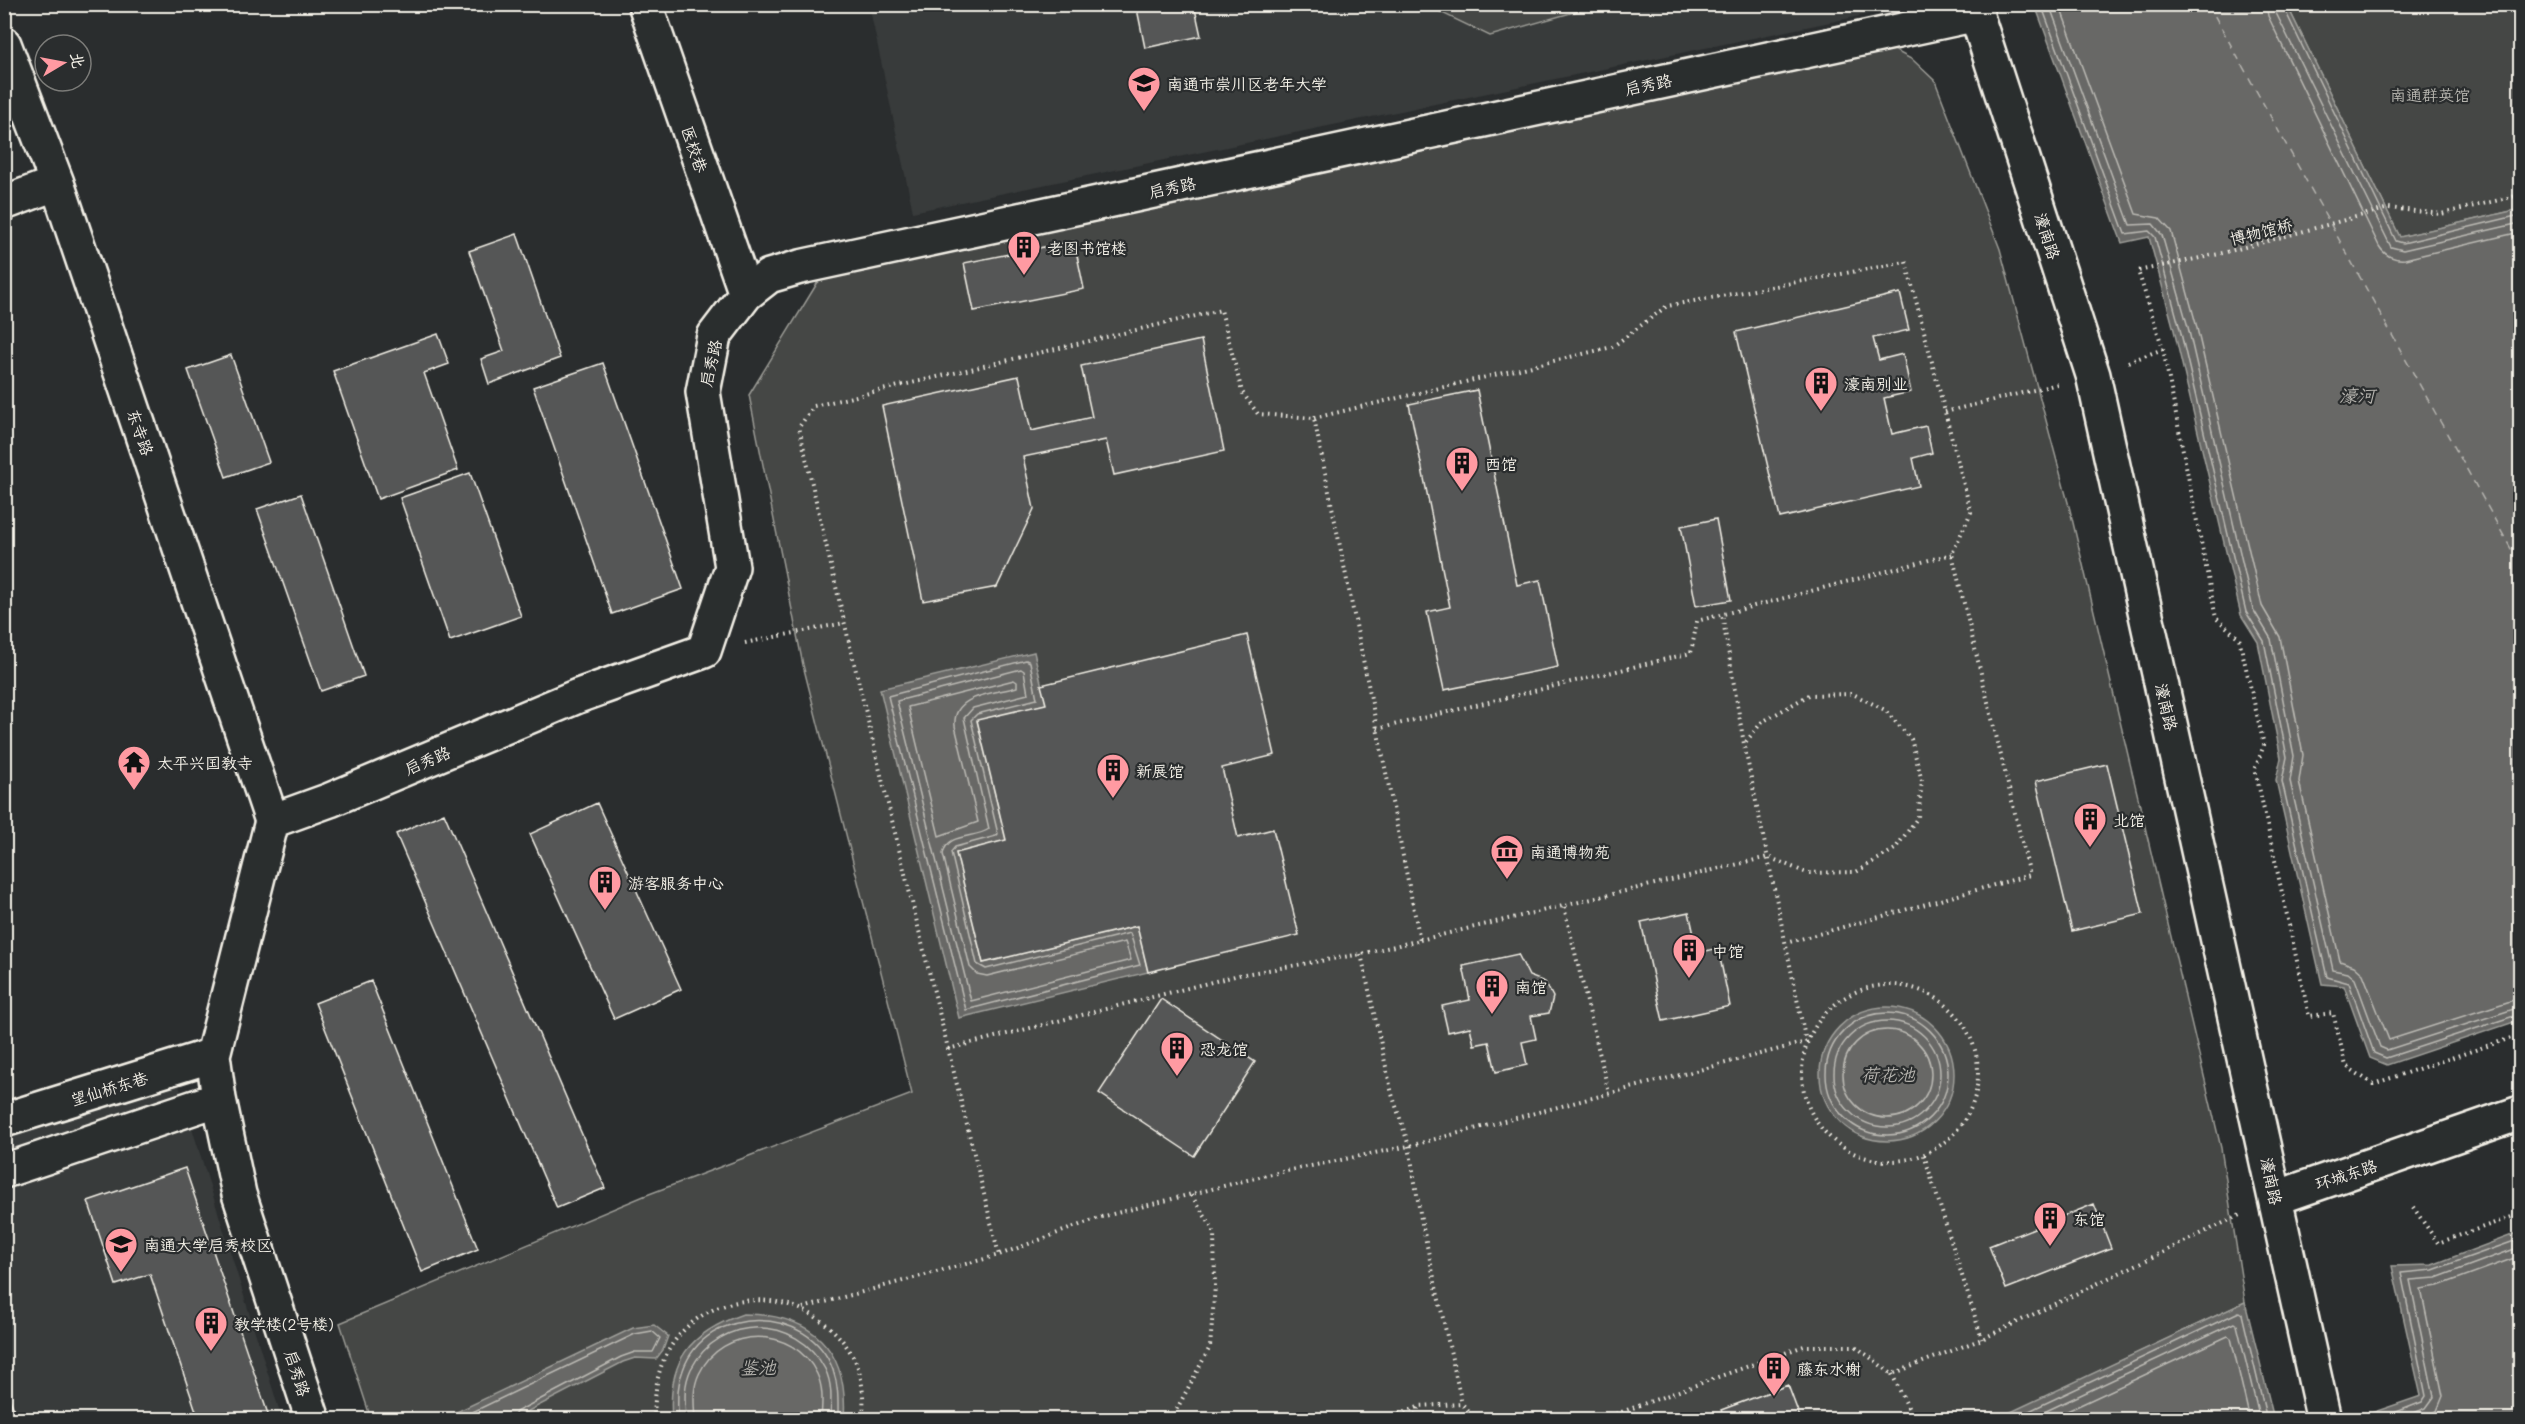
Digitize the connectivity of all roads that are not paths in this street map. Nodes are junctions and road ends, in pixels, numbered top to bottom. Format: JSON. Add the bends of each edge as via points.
{"nodes":[{"id":1,"x":645,"y":4,"type":"edge"},
{"id":2,"x":1975,"y":9,"type":"edge"},
{"id":3,"x":4,"y":44,"type":"edge"},
{"id":4,"x":57,"y":183,"type":"junction"},
{"id":5,"x":4,"y":203,"type":"edge"},
{"id":6,"x":746,"y":294,"type":"junction"},
{"id":7,"x":272,"y":821,"type":"junction"},
{"id":8,"x":213,"y":1055,"type":"junction"},
{"id":9,"x":219,"y":1099,"type":"junction"},
{"id":10,"x":2520,"y":1113,"type":"edge"},
{"id":11,"x":4,"y":1120,"type":"edge"},
{"id":12,"x":4,"y":1171,"type":"edge"},
{"id":13,"x":2276,"y":1198,"type":"junction"},
{"id":14,"x":313,"y":1419,"type":"edge"},
{"id":15,"x":2324,"y":1419,"type":"edge"}],
"edges":[{"from":1,"to":6,"type":"street","name":"医校巷"},
{"from":2,"to":6,"type":"street","name":"启秀路","via":[[800,267],[770,276]]},
{"from":2,"to":13,"type":"street","name":"濠南路","via":[[2092,375]]},
{"from":3,"to":4,"type":"street","name":"东寺路"},
{"from":4,"to":5,"type":"street"},
{"from":4,"to":7,"type":"street","name":"东寺路"},
{"from":6,"to":7,"type":"street","name":"启秀路","via":[[714,336],[703,392],[732,567],[704,651],[578,696]]},
{"from":7,"to":8,"type":"street","name":"启秀路"},
{"from":8,"to":9,"type":"street","name":"启秀路"},
{"from":8,"to":11,"type":"street","name":"望仙桥东巷"},
{"from":9,"to":12,"type":"street"},
{"from":9,"to":14,"type":"street","name":"启秀路","via":[[240,1194]]},
{"from":10,"to":13,"type":"street","name":"环城东路"},
{"from":13,"to":15,"type":"street","name":"濠南路"}]}
